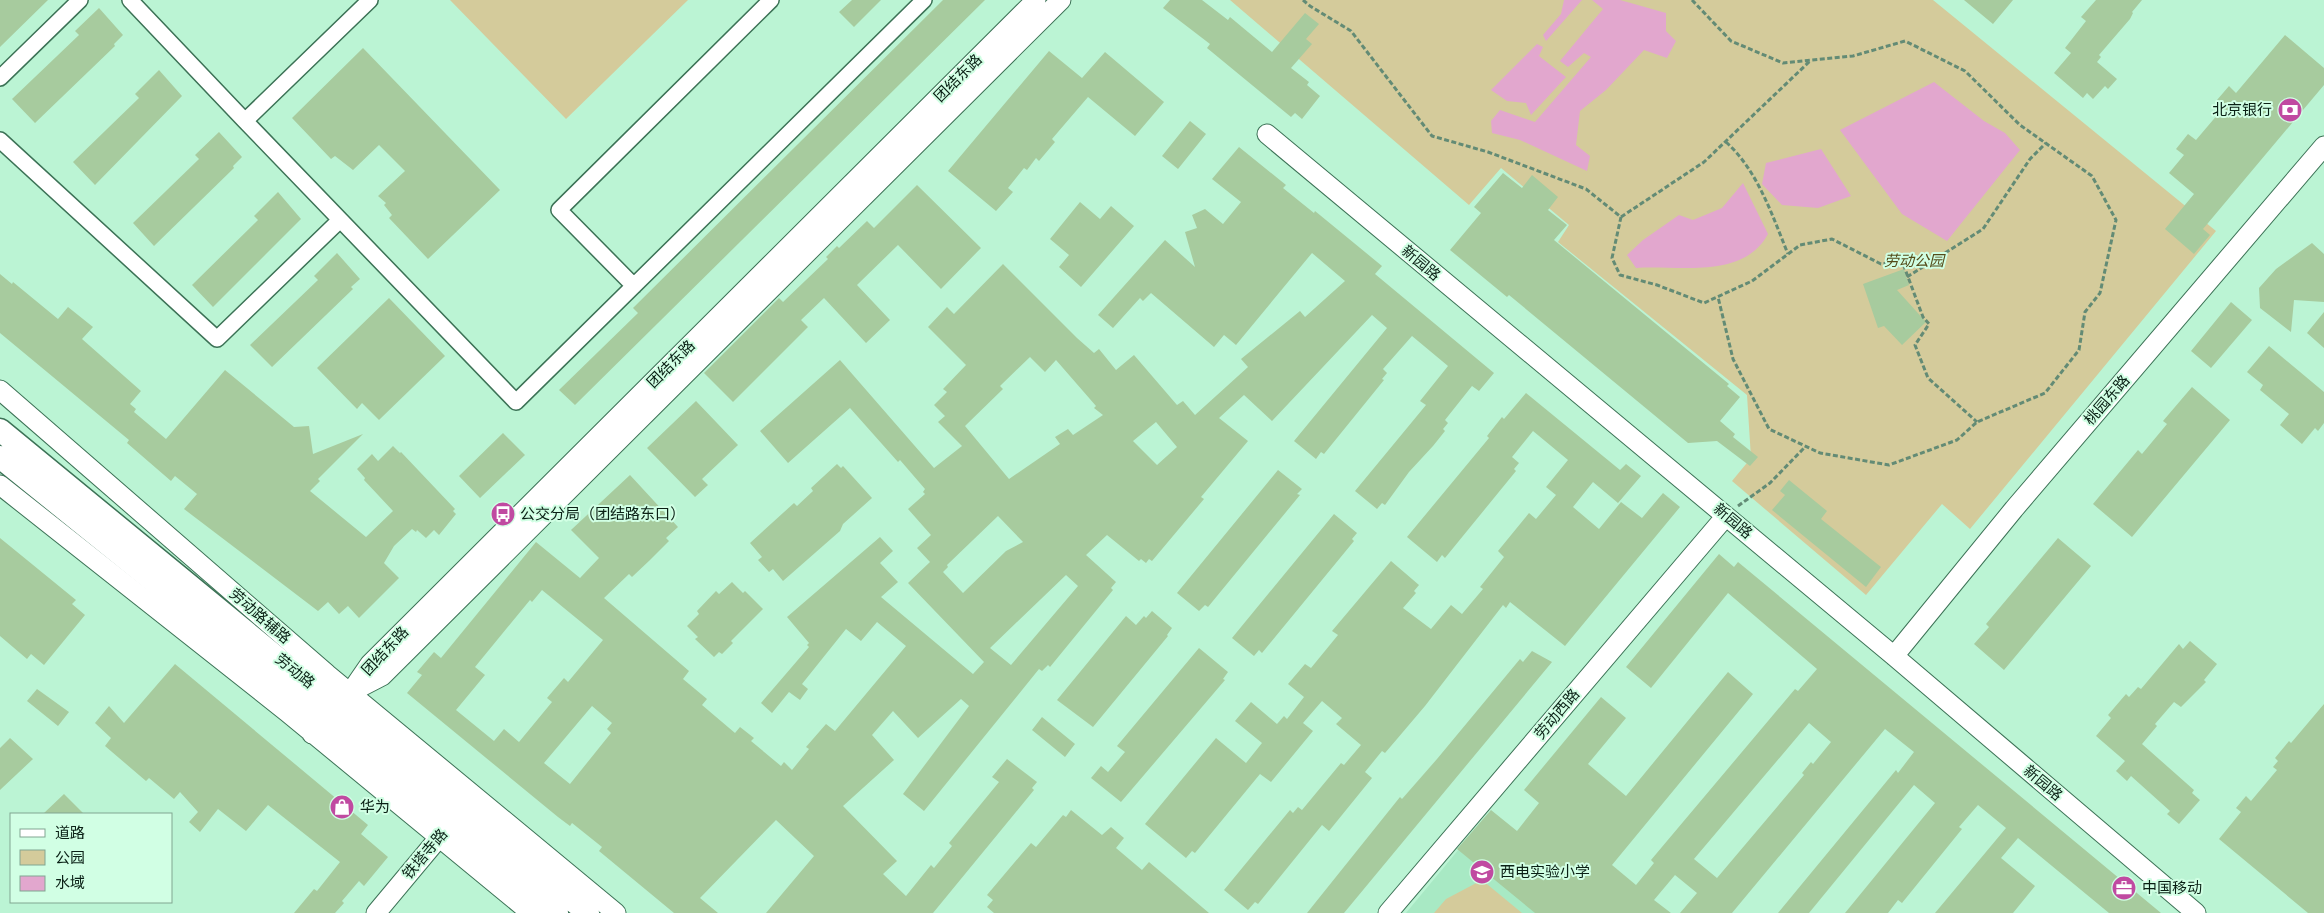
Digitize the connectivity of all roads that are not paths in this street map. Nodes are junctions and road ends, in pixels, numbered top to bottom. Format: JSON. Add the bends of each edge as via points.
{"nodes":[{"id":1,"x":80,"y":0,"type":"edge"},
{"id":2,"x":130,"y":0,"type":"edge"},
{"id":3,"x":370,"y":0,"type":"edge"},
{"id":4,"x":771,"y":0,"type":"edge"},
{"id":5,"x":924,"y":0,"type":"edge"},
{"id":6,"x":1036,"y":0,"type":"edge"},
{"id":7,"x":1061,"y":0,"type":"edge"},
{"id":8,"x":0,"y":78,"type":"edge"},
{"id":9,"x":245,"y":121,"type":"junction"},
{"id":10,"x":1267,"y":134,"type":"dead end"},
{"id":11,"x":0,"y":140,"type":"edge"},
{"id":12,"x":2324,"y":146,"type":"edge"},
{"id":13,"x":340,"y":220,"type":"junction"},
{"id":14,"x":634,"y":286,"type":"junction"},
{"id":15,"x":0,"y":390,"type":"edge"},
{"id":16,"x":0,"y":430,"type":"edge"},
{"id":17,"x":0,"y":457,"type":"edge"},
{"id":18,"x":0,"y":485,"type":"edge"},
{"id":19,"x":1726,"y":516,"type":"junction"},
{"id":20,"x":1894,"y":656,"type":"junction"},
{"id":21,"x":331,"y":713,"type":"junction"},
{"id":22,"x":456,"y":817,"type":"junction"},
{"id":23,"x":376,"y":913,"type":"edge"},
{"id":24,"x":531,"y":913,"type":"edge"},
{"id":25,"x":557,"y":913,"type":"edge"},
{"id":26,"x":588,"y":913,"type":"edge"},
{"id":27,"x":616,"y":913,"type":"edge"},
{"id":28,"x":1388,"y":913,"type":"edge"},
{"id":29,"x":2196,"y":913,"type":"edge"}],
"edges":[{"from":1,"to":8,"type":"street"},
{"from":2,"to":9,"type":"street"},
{"from":3,"to":9,"type":"street"},
{"from":4,"to":14,"type":"street","via":[[559,210]]},
{"from":5,"to":14,"type":"street"},
{"from":6,"to":21,"type":"street","name":"团结东路","via":[[370,664]]},
{"from":7,"to":21,"type":"street","via":[[382,676]]},
{"from":9,"to":13,"type":"street"},
{"from":10,"to":19,"type":"street","name":"新园路"},
{"from":11,"to":13,"type":"street","via":[[217,339]]},
{"from":12,"to":20,"type":"street","name":"桃园东路","via":[[2014,509]]},
{"from":13,"to":14,"type":"street","via":[[516,402]]},
{"from":15,"to":21,"type":"street","name":"劳动路辅路"},
{"from":16,"to":21,"type":"main road","name":"劳动路"},
{"from":17,"to":21,"type":"main road","name":"劳动路"},
{"from":18,"to":21,"type":"street","name":"劳动路辅路"},
{"from":19,"to":20,"type":"street","name":"新园路"},
{"from":19,"to":28,"type":"street","name":"劳动西路"},
{"from":20,"to":29,"type":"street","name":"新园路"},
{"from":21,"to":22,"type":"main road","name":"劳动路"},
{"from":21,"to":22,"type":"street","name":"劳动路辅路"},
{"from":22,"to":23,"type":"street","name":"铁塔寺路"},
{"from":22,"to":24,"type":"street","name":"劳动路辅路"},
{"from":22,"to":25,"type":"main road","name":"劳动路"},
{"from":22,"to":26,"type":"main road","name":"劳动路"},
{"from":22,"to":27,"type":"street","name":"劳动路辅路"}]}
